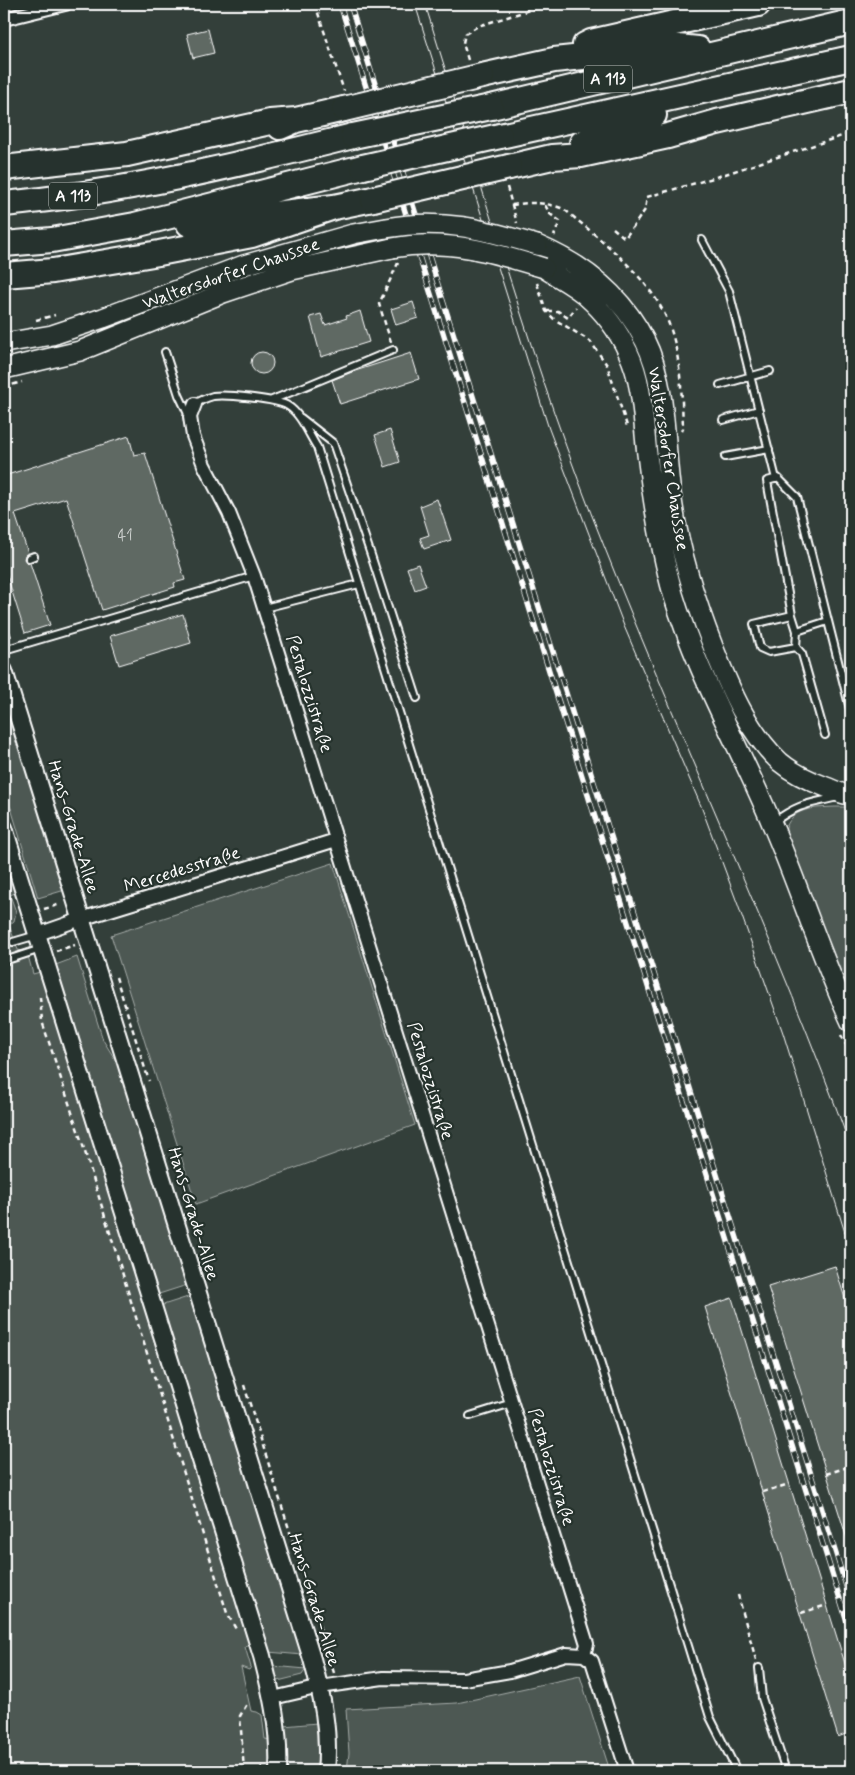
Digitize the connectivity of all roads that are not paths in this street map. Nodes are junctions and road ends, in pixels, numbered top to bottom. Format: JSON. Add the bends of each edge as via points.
{"nodes":[{"id":1,"x":65,"y":4,"type":"edge"},
{"id":2,"x":758,"y":4,"type":"edge"},
{"id":3,"x":4,"y":19,"type":"edge"},
{"id":4,"x":851,"y":22,"type":"edge"},
{"id":5,"x":725,"y":51,"type":"junction"},
{"id":6,"x":851,"y":58,"type":"edge"},
{"id":7,"x":554,"y":60,"type":"junction"},
{"id":8,"x":851,"y":91,"type":"edge"},
{"id":9,"x":677,"y":98,"type":"junction"},
{"id":10,"x":296,"y":120,"type":"junction"},
{"id":11,"x":552,"y":157,"type":"junction"},
{"id":12,"x":4,"y":168,"type":"edge"},
{"id":13,"x":142,"y":184,"type":"junction"},
{"id":14,"x":4,"y":204,"type":"edge"},
{"id":15,"x":334,"y":207,"type":"junction"},
{"id":16,"x":135,"y":225,"type":"junction"},
{"id":17,"x":702,"y":240,"type":"dead end"},
{"id":18,"x":4,"y":244,"type":"edge"},
{"id":19,"x":4,"y":275,"type":"edge"},
{"id":20,"x":4,"y":343,"type":"edge"},
{"id":21,"x":393,"y":350,"type":"dead end"},
{"id":22,"x":165,"y":352,"type":"dead end"},
{"id":23,"x":4,"y":369,"type":"edge"},
{"id":24,"x":770,"y":371,"type":"dead end"},
{"id":25,"x":750,"y":377,"type":"junction"},
{"id":26,"x":720,"y":385,"type":"dead end"},
{"id":27,"x":271,"y":400,"type":"junction"},
{"id":28,"x":195,"y":404,"type":"joint"},
{"id":29,"x":759,"y":410,"type":"junction"},
{"id":30,"x":297,"y":415,"type":"junction"},
{"id":31,"x":190,"y":418,"type":"junction"},
{"id":32,"x":723,"y":420,"type":"dead end"},
{"id":33,"x":769,"y":449,"type":"junction"},
{"id":34,"x":726,"y":457,"type":"dead end"},
{"id":35,"x":776,"y":478,"type":"junction"},
{"id":36,"x":254,"y":576,"type":"junction"},
{"id":37,"x":359,"y":584,"type":"junction"},
{"id":38,"x":851,"y":586,"type":"edge"},
{"id":39,"x":851,"y":590,"type":"edge"},
{"id":40,"x":264,"y":608,"type":"junction"},
{"id":41,"x":792,"y":615,"type":"junction"},
{"id":42,"x":828,"y":620,"type":"junction"},
{"id":43,"x":797,"y":631,"type":"junction"},
{"id":44,"x":796,"y":647,"type":"junction"},
{"id":45,"x":4,"y":650,"type":"edge"},
{"id":46,"x":4,"y":671,"type":"edge"},
{"id":47,"x":417,"y":698,"type":"dead end"},
{"id":48,"x":851,"y":713,"type":"edge"},
{"id":49,"x":825,"y":735,"type":"dead end"},
{"id":50,"x":849,"y":795,"type":"edge"},
{"id":51,"x":772,"y":823,"type":"junction"},
{"id":52,"x":4,"y":828,"type":"edge"},
{"id":53,"x":336,"y":840,"type":"junction"},
{"id":54,"x":81,"y":919,"type":"junction"},
{"id":55,"x":13,"y":942,"type":"dead end"},
{"id":56,"x":42,"y":946,"type":"junction"},
{"id":57,"x":4,"y":961,"type":"edge"},
{"id":58,"x":851,"y":1022,"type":"edge"},
{"id":59,"x":512,"y":1403,"type":"junction"},
{"id":60,"x":470,"y":1416,"type":"dead end"},
{"id":61,"x":584,"y":1654,"type":"junction"},
{"id":62,"x":759,"y":1668,"type":"road end"},
{"id":63,"x":320,"y":1687,"type":"junction"},
{"id":64,"x":273,"y":1698,"type":"junction"},
{"id":65,"x":278,"y":1771,"type":"edge"},
{"id":66,"x":326,"y":1771,"type":"edge"},
{"id":67,"x":627,"y":1771,"type":"edge"},
{"id":68,"x":737,"y":1771,"type":"edge"},
{"id":69,"x":786,"y":1771,"type":"edge"}],
"edges":[{"from":1,"to":3,"type":"street"},
{"from":2,"to":7,"type":"highway","via":[[591,42]]},
{"from":4,"to":5,"type":"highway","number":"A 113"},
{"from":5,"to":7,"type":"highway","via":[[678,47]]},
{"from":5,"to":13,"type":"highway","number":"A 113","bridge":true,"via":[[491,107]]},
{"from":6,"to":9,"type":"highway","number":"A 113"},
{"from":7,"to":10,"type":"highway","bridge":true},
{"from":8,"to":11,"type":"highway","via":[[590,153]]},
{"from":9,"to":11,"type":"highway","via":[[657,113]]},
{"from":9,"to":16,"type":"highway","number":"A 113","bridge":true,"via":[[363,167]]},
{"from":10,"to":12,"type":"highway","via":[[270,122],[126,154]]},
{"from":10,"to":13,"type":"highway","via":[[163,166]]},
{"from":11,"to":15,"type":"highway","bridge":true},
{"from":13,"to":14,"type":"highway","number":"A 113"},
{"from":15,"to":16,"type":"highway","via":[[165,227]]},
{"from":15,"to":19,"type":"highway","via":[[252,235],[53,271]]},
{"from":16,"to":18,"type":"highway","number":"A 113","via":[[52,240]]},
{"from":17,"to":25,"type":"lane","via":[[729,291]]},
{"from":20,"to":50,"type":"main road","name":"Waltersdorfer Chaussee","bridge":true,"via":[[52,334],[103,318],[244,265],[353,234],[386,228],[422,223],[478,228],[537,246],[572,262],[595,278],[627,310],[652,358],[683,556],[723,673],[748,724],[787,768],[822,786]]},
{"from":21,"to":27,"type":"lane"},
{"from":22,"to":31,"type":"lane"},
{"from":23,"to":51,"type":"main road","name":"Waltersdorfer Chaussee","bridge":true,"via":[[80,351],[223,293],[292,270],[410,244],[473,248],[585,294],[610,321],[634,366],[654,513],[674,595],[705,680]]},
{"from":24,"to":25,"type":"lane"},
{"from":25,"to":26,"type":"lane"},
{"from":25,"to":29,"type":"lane"},
{"from":27,"to":28,"type":"lane","via":[[215,396]]},
{"from":27,"to":30,"type":"lane","via":[[289,406]]},
{"from":28,"to":31,"type":"street"},
{"from":29,"to":32,"type":"lane"},
{"from":29,"to":33,"type":"lane"},
{"from":30,"to":37,"type":"lane","via":[[317,447]]},
{"from":30,"to":47,"type":"lane","via":[[333,443]]},
{"from":31,"to":36,"type":"street","name":"Pestalozzistraße","via":[[204,465],[229,513]]},
{"from":33,"to":34,"type":"lane"},
{"from":33,"to":35,"type":"lane"},
{"from":35,"to":41,"type":"lane","via":[[767,481]]},
{"from":35,"to":42,"type":"lane","via":[[797,497]]},
{"from":36,"to":40,"type":"street","name":"Pestalozzistraße"},
{"from":36,"to":45,"type":"lane"},
{"from":37,"to":40,"type":"lane"},
{"from":37,"to":68,"type":"lane","via":[[710,1716]]},
{"from":38,"to":39,"type":"lane"},
{"from":40,"to":53,"type":"street","name":"Pestalozzistraße"},
{"from":41,"to":43,"type":"lane"},
{"from":41,"to":44,"type":"lane","via":[[754,624],[760,648],[769,652]]},
{"from":42,"to":43,"type":"lane"},
{"from":42,"to":48,"type":"lane"},
{"from":43,"to":44,"type":"lane"},
{"from":44,"to":49,"type":"lane","via":[[802,654]]},
{"from":46,"to":54,"type":"street","name":"Hans-Grade-Allee"},
{"from":50,"to":51,"type":"lane","name":"Waltersdorfer Chaussee","via":[[805,804]]},
{"from":51,"to":58,"type":"main road","name":"Waltersdorfer Chaussee"},
{"from":52,"to":56,"type":"street"},
{"from":53,"to":54,"type":"street","name":"Mercedesstraße"},
{"from":53,"to":59,"type":"street","name":"Pestalozzistraße"},
{"from":54,"to":56,"type":"street","name":"Mercedesstraße"},
{"from":54,"to":63,"type":"street","name":"Hans-Grade-Allee"},
{"from":55,"to":56,"type":"lane"},
{"from":56,"to":57,"type":"lane"},
{"from":56,"to":64,"type":"street"},
{"from":59,"to":60,"type":"lane"},
{"from":59,"to":61,"type":"street","name":"Pestalozzistraße","via":[[587,1644]]},
{"from":61,"to":63,"type":"street","via":[[566,1654],[510,1671],[464,1679],[383,1678]]},
{"from":61,"to":67,"type":"street","name":"Pestalozzistraße","via":[[592,1661]]},
{"from":62,"to":69,"type":"lane","via":[[762,1698]]},
{"from":63,"to":64,"type":"street"},
{"from":63,"to":66,"type":"street","name":"Hans-Grade-Allee","via":[[325,1716]]},
{"from":64,"to":65,"type":"street","via":[[279,1748]]}]}
